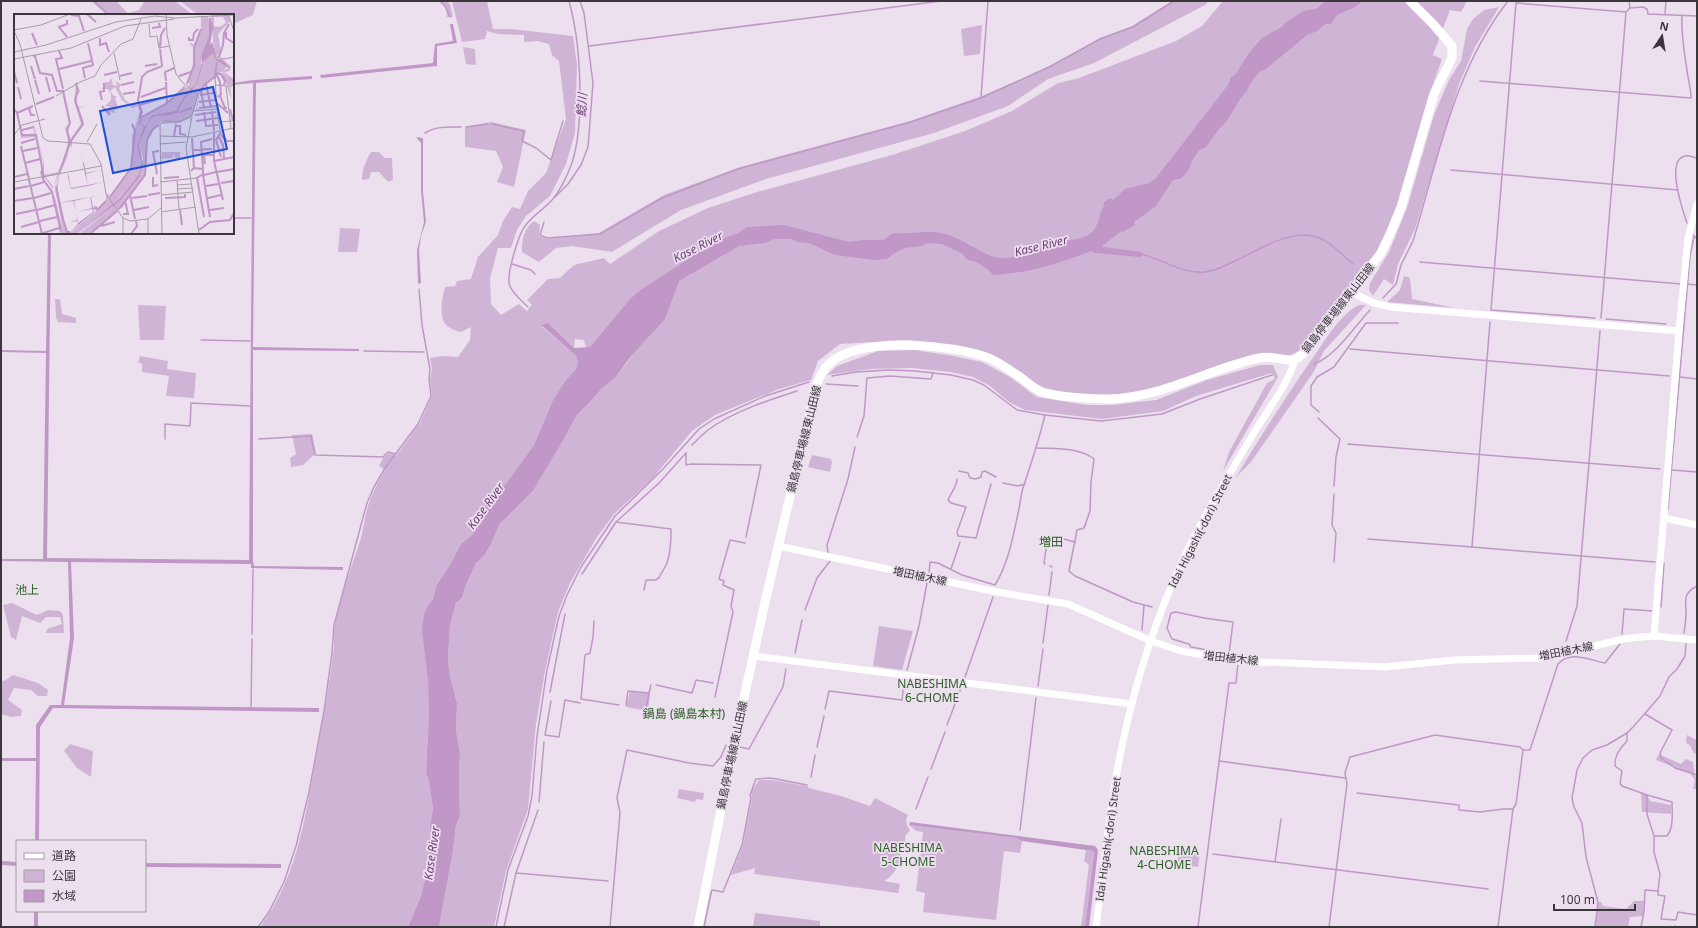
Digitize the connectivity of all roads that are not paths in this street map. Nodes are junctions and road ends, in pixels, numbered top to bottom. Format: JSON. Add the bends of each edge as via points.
{"nodes":[{"id":1,"x":1410,"y":1,"type":"edge"},
{"id":2,"x":1697,"y":204,"type":"edge"},
{"id":3,"x":1350,"y":292,"type":"junction"},
{"id":4,"x":1679,"y":331,"type":"junction"},
{"id":5,"x":1295,"y":360,"type":"junction"},
{"id":6,"x":1664,"y":518,"type":"junction"},
{"id":7,"x":1697,"y":525,"type":"edge"},
{"id":8,"x":778,"y":546,"type":"junction"},
{"id":9,"x":1654,"y":636,"type":"junction"},
{"id":10,"x":1697,"y":640,"type":"edge"},
{"id":11,"x":1151,"y":641,"type":"junction"},
{"id":12,"x":754,"y":656,"type":"junction"},
{"id":13,"x":1132,"y":704,"type":"junction"},
{"id":14,"x":698,"y":927,"type":"edge"},
{"id":15,"x":1096,"y":927,"type":"edge"}],
"edges":[{"from":1,"to":3,"type":"main road","name":"鍋島停車場線東山田線","via":[[1452,46],[1452,58],[1434,94],[1398,213],[1381,253]]},
{"from":2,"to":4,"type":"street","via":[[1688,238]]},
{"from":3,"to":4,"type":"street","via":[[1390,307]]},
{"from":3,"to":5,"type":"main road","name":"鍋島停車場線東山田線","via":[[1303,354]]},
{"from":4,"to":6,"type":"street"},
{"from":5,"to":8,"type":"main road","name":"鍋島停車場線東山田線","via":[[1261,357],[1155,393],[1088,399],[1042,392],[1004,366],[988,358],[963,351],[893,345],[867,348],[840,357],[830,363],[818,380]]},
{"from":5,"to":11,"type":"street","name":"Idai Higashi(-dori) Street","via":[[1290,376],[1219,491],[1194,539],[1173,582]]},
{"from":6,"to":7,"type":"street"},
{"from":6,"to":9,"type":"street"},
{"from":8,"to":11,"type":"street","name":"増田植木線","via":[[997,592],[1068,604]]},
{"from":8,"to":12,"type":"main road","name":"鍋島停車場線東山田線"},
{"from":9,"to":10,"type":"street","name":"増田植木線"},
{"from":9,"to":11,"type":"street","name":"増田植木線","via":[[1623,638],[1539,658],[1454,660],[1385,667],[1236,661],[1181,651]]},
{"from":11,"to":13,"type":"street","name":"Idai Higashi(-dori) Street"},
{"from":12,"to":13,"type":"street"},
{"from":12,"to":14,"type":"main road","name":"鍋島停車場線東山田線"},
{"from":13,"to":15,"type":"street","name":"Idai Higashi(-dori) Street","via":[[1113,796]]}]}
